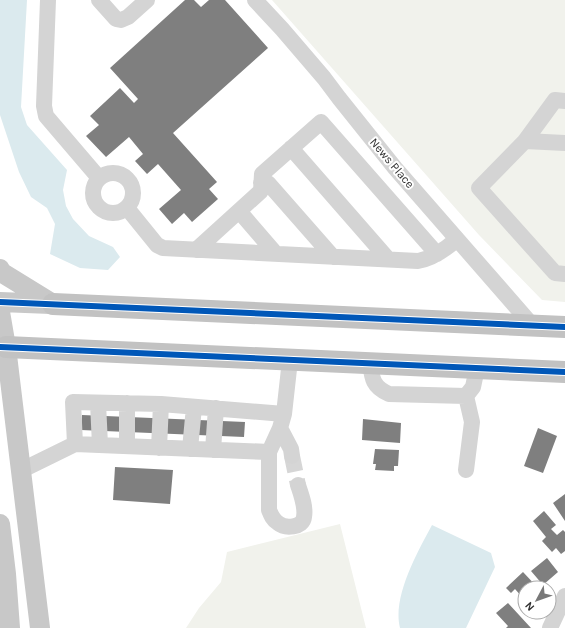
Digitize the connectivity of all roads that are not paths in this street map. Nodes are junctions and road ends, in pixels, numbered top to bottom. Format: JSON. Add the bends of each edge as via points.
{"nodes":[{"id":1,"x":48,"y":0,"type":"edge"},
{"id":2,"x":99,"y":0,"type":"edge"},
{"id":3,"x":147,"y":0,"type":"edge"},
{"id":4,"x":255,"y":0,"type":"edge"},
{"id":5,"x":565,"y":101,"type":"edge"},
{"id":6,"x":526,"y":141,"type":"junction"},
{"id":7,"x":565,"y":143,"type":"edge"},
{"id":8,"x":291,"y":148,"type":"junction"},
{"id":9,"x":99,"y":178,"type":"junction"},
{"id":10,"x":261,"y":183,"type":"junction"},
{"id":11,"x":127,"y":208,"type":"junction"},
{"id":12,"x":239,"y":211,"type":"junction"},
{"id":13,"x":457,"y":239,"type":"junction"},
{"id":14,"x":196,"y":250,"type":"junction"},
{"id":15,"x":276,"y":254,"type":"junction"},
{"id":16,"x":437,"y":254,"type":"junction"},
{"id":17,"x":333,"y":257,"type":"junction"},
{"id":18,"x":388,"y":259,"type":"junction"},
{"id":19,"x":0,"y":269,"type":"edge"},
{"id":20,"x":565,"y":274,"type":"edge"},
{"id":21,"x":0,"y":302,"type":"edge"},
{"id":22,"x":53,"y":304,"type":"junction"},
{"id":23,"x":0,"y":312,"type":"edge"},
{"id":24,"x":532,"y":325,"type":"junction"},
{"id":25,"x":565,"y":327,"type":"edge"},
{"id":26,"x":3,"y":347,"type":"edge"},
{"id":27,"x":290,"y":360,"type":"junction"},
{"id":28,"x":370,"y":363,"type":"junction"},
{"id":29,"x":477,"y":368,"type":"junction"},
{"id":30,"x":565,"y":372,"type":"edge"},
{"id":31,"x":466,"y":396,"type":"junction"},
{"id":32,"x":98,"y":402,"type":"junction"},
{"id":33,"x":127,"y":403,"type":"junction"},
{"id":34,"x":161,"y":404,"type":"junction"},
{"id":35,"x":194,"y":407,"type":"junction"},
{"id":36,"x":216,"y":408,"type":"junction"},
{"id":37,"x":282,"y":421,"type":"junction"},
{"id":38,"x":74,"y":444,"type":"junction"},
{"id":39,"x":100,"y":445,"type":"junction"},
{"id":40,"x":127,"y":446,"type":"junction"},
{"id":41,"x":159,"y":448,"type":"junction"},
{"id":42,"x":190,"y":448,"type":"junction"},
{"id":43,"x":213,"y":450,"type":"junction"},
{"id":44,"x":269,"y":452,"type":"junction"},
{"id":45,"x":292,"y":456,"type":"tunnel mouth"},
{"id":46,"x":466,"y":470,"type":"dead end"},
{"id":47,"x":20,"y":471,"type":"junction"},
{"id":48,"x":298,"y":485,"type":"tunnel mouth"},
{"id":49,"x":0,"y":524,"type":"edge"},
{"id":50,"x":565,"y":596,"type":"edge"},
{"id":51,"x":10,"y":628,"type":"edge"},
{"id":52,"x":40,"y":628,"type":"edge"},
{"id":53,"x":550,"y":628,"type":"edge"}],
"edges":[{"from":1,"to":9,"type":"street","via":[[44,106],[46,116]]},
{"from":2,"to":3,"type":"street","via":[[116,19],[121,20]]},
{"from":4,"to":13,"type":"street","name":"News Place"},
{"from":5,"to":6,"type":"street","via":[[555,100]]},
{"from":6,"to":7,"type":"street"},
{"from":6,"to":20,"type":"street","via":[[479,188],[555,273]]},
{"from":8,"to":10,"type":"street","via":[[262,174]]},
{"from":8,"to":16,"type":"street","via":[[320,122]]},
{"from":8,"to":18,"type":"street"},
{"from":9,"to":11,"type":"street","via":[[112,173],[119,174],[130,182],[133,196]]},
{"from":9,"to":11,"type":"street","via":[[92,196],[98,207],[109,214],[122,212]]},
{"from":10,"to":12,"type":"street","via":[[261,191]]},
{"from":10,"to":17,"type":"street","via":[[268,183]]},
{"from":11,"to":14,"type":"street","via":[[157,245],[163,248]]},
{"from":12,"to":14,"type":"street"},
{"from":12,"to":15,"type":"street"},
{"from":13,"to":16,"type":"street"},
{"from":13,"to":24,"type":"street","name":"News Place"},
{"from":14,"to":15,"type":"street"},
{"from":15,"to":17,"type":"street"},
{"from":16,"to":18,"type":"street","via":[[418,261]]},
{"from":17,"to":18,"type":"street"},
{"from":19,"to":22,"type":"main road"},
{"from":21,"to":22,"type":"main road"},
{"from":22,"to":24,"type":"highway"},
{"from":23,"to":26,"type":"main road"},
{"from":24,"to":25,"type":"highway"},
{"from":26,"to":27,"type":"highway"},
{"from":26,"to":47,"type":"main road"},
{"from":27,"to":28,"type":"highway"},
{"from":27,"to":37,"type":"street"},
{"from":28,"to":29,"type":"highway"},
{"from":28,"to":31,"type":"street","via":[[372,379],[381,390],[389,394]]},
{"from":29,"to":30,"type":"highway"},
{"from":29,"to":31,"type":"street","via":[[473,387]]},
{"from":31,"to":46,"type":"street","via":[[472,422]]},
{"from":32,"to":33,"type":"street"},
{"from":32,"to":38,"type":"street","via":[[73,402]]},
{"from":32,"to":39,"type":"street"},
{"from":33,"to":34,"type":"street"},
{"from":33,"to":40,"type":"street"},
{"from":34,"to":35,"type":"street"},
{"from":34,"to":41,"type":"street"},
{"from":35,"to":36,"type":"street"},
{"from":35,"to":42,"type":"street"},
{"from":36,"to":37,"type":"street"},
{"from":36,"to":43,"type":"street"},
{"from":37,"to":44,"type":"street"},
{"from":37,"to":45,"type":"street"},
{"from":38,"to":39,"type":"street"},
{"from":38,"to":47,"type":"street"},
{"from":39,"to":40,"type":"street"},
{"from":40,"to":41,"type":"street"},
{"from":41,"to":42,"type":"street"},
{"from":42,"to":43,"type":"street"},
{"from":43,"to":44,"type":"street"},
{"from":44,"to":48,"type":"street","via":[[269,510],[276,523],[282,526],[302,523],[304,517]]},
{"from":47,"to":52,"type":"main road"},
{"from":49,"to":51,"type":"main road"},
{"from":50,"to":53,"type":"street"}]}
